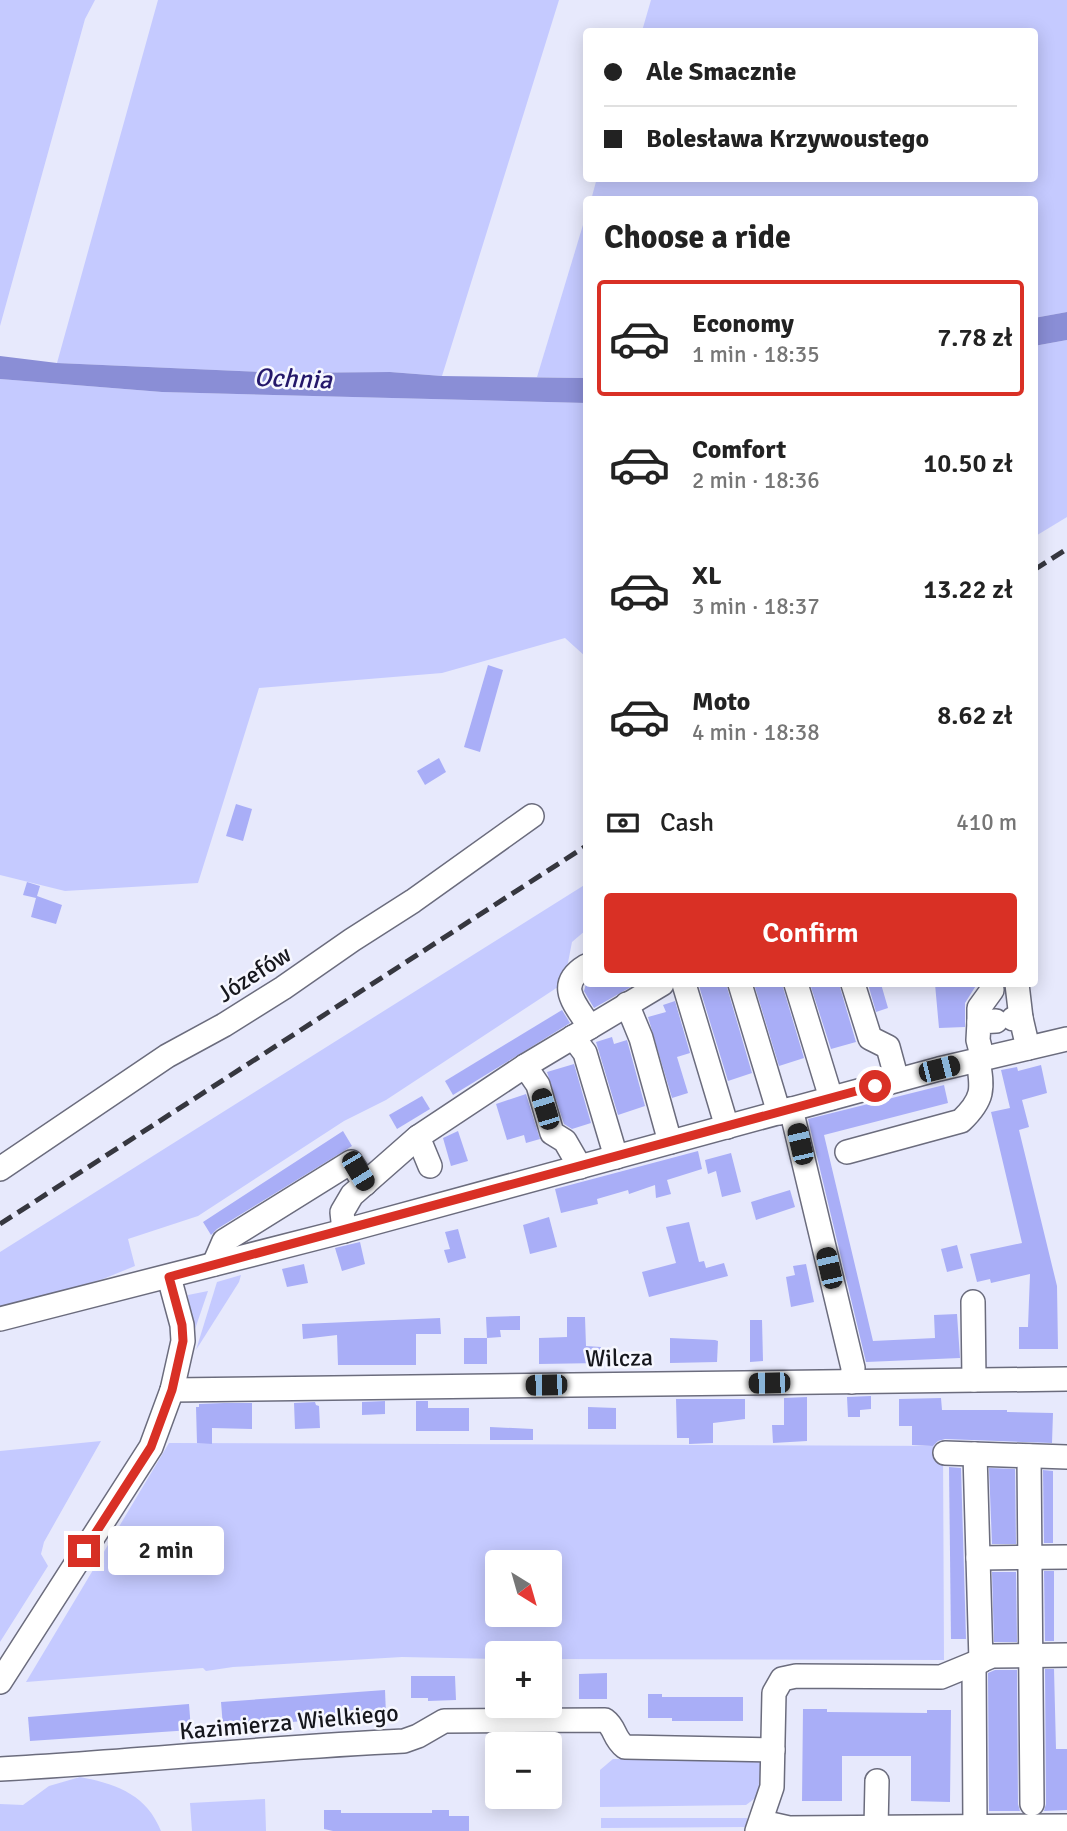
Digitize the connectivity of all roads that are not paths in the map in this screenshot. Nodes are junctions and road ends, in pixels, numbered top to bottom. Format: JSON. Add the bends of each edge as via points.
{"nodes":[{"id":1,"x":532,"y":817,"type":"dead end"},
{"id":2,"x":583,"y":967,"type":"edge"},
{"id":3,"x":657,"y":987,"type":"edge"},
{"id":4,"x":685,"y":987,"type":"edge"},
{"id":5,"x":741,"y":987,"type":"edge"},
{"id":6,"x":797,"y":987,"type":"edge"},
{"id":7,"x":854,"y":987,"type":"edge"},
{"id":8,"x":992,"y":987,"type":"edge"},
{"id":9,"x":1016,"y":987,"type":"edge"},
{"id":10,"x":627,"y":1004,"type":"junction"},
{"id":11,"x":1002,"y":1020,"type":"junction"},
{"id":12,"x":582,"y":1032,"type":"junction"},
{"id":13,"x":1067,"y":1039,"type":"edge"},
{"id":14,"x":1028,"y":1048,"type":"junction"},
{"id":15,"x":980,"y":1059,"type":"junction"},
{"id":16,"x":525,"y":1066,"type":"junction"},
{"id":17,"x":897,"y":1080,"type":"junction"},
{"id":18,"x":831,"y":1098,"type":"junction"},
{"id":19,"x":785,"y":1111,"type":"junction"},
{"id":20,"x":727,"y":1127,"type":"junction"},
{"id":21,"x":418,"y":1138,"type":"junction"},
{"id":22,"x":670,"y":1142,"type":"junction"},
{"id":23,"x":847,"y":1152,"type":"dead end"},
{"id":24,"x":616,"y":1157,"type":"junction"},
{"id":25,"x":430,"y":1166,"type":"dead end"},
{"id":26,"x":580,"y":1167,"type":"junction"},
{"id":27,"x":0,"y":1169,"type":"edge"},
{"id":28,"x":365,"y":1184,"type":"junction"},
{"id":29,"x":344,"y":1231,"type":"junction"},
{"id":30,"x":214,"y":1264,"type":"junction"},
{"id":31,"x":169,"y":1277,"type":"junction"},
{"id":32,"x":973,"y":1302,"type":"dead end"},
{"id":33,"x":0,"y":1319,"type":"edge"},
{"id":34,"x":1067,"y":1379,"type":"edge"},
{"id":35,"x":974,"y":1380,"type":"junction"},
{"id":36,"x":852,"y":1382,"type":"junction"},
{"id":37,"x":172,"y":1390,"type":"junction"},
{"id":38,"x":945,"y":1453,"type":"dead end"},
{"id":39,"x":975,"y":1454,"type":"junction"},
{"id":40,"x":1029,"y":1456,"type":"junction"},
{"id":41,"x":1067,"y":1457,"type":"edge"},
{"id":42,"x":1030,"y":1557,"type":"junction"},
{"id":43,"x":1067,"y":1557,"type":"edge"},
{"id":44,"x":978,"y":1558,"type":"junction"},
{"id":45,"x":1031,"y":1655,"type":"junction"},
{"id":46,"x":1067,"y":1655,"type":"edge"},
{"id":47,"x":977,"y":1663,"type":"junction"},
{"id":48,"x":0,"y":1682,"type":"edge"},
{"id":49,"x":773,"y":1750,"type":"junction"},
{"id":50,"x":0,"y":1769,"type":"edge"},
{"id":51,"x":877,"y":1781,"type":"dead end"},
{"id":52,"x":1032,"y":1804,"type":"dead end"},
{"id":53,"x":1067,"y":1826,"type":"edge"},
{"id":54,"x":760,"y":1827,"type":"edge"},
{"id":55,"x":975,"y":1827,"type":"junction"},
{"id":56,"x":876,"y":1828,"type":"junction"}],
"edges":[{"from":1,"to":27,"type":"street","name":"Józefów","via":[[283,988],[167,1056]]},
{"from":2,"to":12,"type":"street","via":[[569,984]]},
{"from":3,"to":10,"type":"street"},
{"from":4,"to":20,"type":"street"},
{"from":5,"to":19,"type":"street"},
{"from":6,"to":18,"type":"street"},
{"from":7,"to":17,"type":"street","via":[[870,1038],[888,1047]]},
{"from":8,"to":11,"type":"street","via":[[979,1008]]},
{"from":9,"to":11,"type":"street"},
{"from":10,"to":12,"type":"street"},
{"from":10,"to":22,"type":"street"},
{"from":11,"to":14,"type":"street"},
{"from":11,"to":15,"type":"street","via":[[978,1040]]},
{"from":12,"to":16,"type":"street"},
{"from":12,"to":24,"type":"street"},
{"from":13,"to":14,"type":"street"},
{"from":14,"to":15,"type":"street"},
{"from":15,"to":17,"type":"street"},
{"from":15,"to":23,"type":"street","via":[[983,1091],[961,1121]]},
{"from":16,"to":21,"type":"street"},
{"from":16,"to":26,"type":"street","via":[[538,1085],[552,1133],[565,1141]]},
{"from":17,"to":18,"type":"street"},
{"from":18,"to":19,"type":"street"},
{"from":19,"to":20,"type":"street"},
{"from":19,"to":36,"type":"street","via":[[853,1368]]},
{"from":20,"to":22,"type":"street"},
{"from":21,"to":25,"type":"street"},
{"from":21,"to":28,"type":"street"},
{"from":22,"to":24,"type":"street"},
{"from":24,"to":26,"type":"street"},
{"from":26,"to":29,"type":"street"},
{"from":28,"to":29,"type":"street","via":[[342,1212]]},
{"from":28,"to":30,"type":"street","via":[[351,1162],[224,1241]]},
{"from":29,"to":30,"type":"street"},
{"from":30,"to":31,"type":"street"},
{"from":31,"to":33,"type":"street"},
{"from":31,"to":37,"type":"street","via":[[183,1341]]},
{"from":32,"to":35,"type":"street"},
{"from":34,"to":35,"type":"street","name":"Wilcza"},
{"from":35,"to":36,"type":"street","name":"Wilcza"},
{"from":36,"to":37,"type":"street","name":"Wilcza"},
{"from":37,"to":48,"type":"street","via":[[151,1447]]},
{"from":38,"to":39,"type":"street"},
{"from":39,"to":40,"type":"street"},
{"from":39,"to":44,"type":"street"},
{"from":40,"to":41,"type":"street"},
{"from":40,"to":42,"type":"street"},
{"from":42,"to":43,"type":"street"},
{"from":42,"to":44,"type":"street"},
{"from":42,"to":45,"type":"street"},
{"from":44,"to":47,"type":"street"},
{"from":45,"to":46,"type":"street"},
{"from":45,"to":47,"type":"street","via":[[992,1656]]},
{"from":45,"to":52,"type":"street"},
{"from":47,"to":49,"type":"street","via":[[941,1677],[782,1679],[774,1693]]},
{"from":47,"to":55,"type":"street"},
{"from":49,"to":50,"type":"street","name":"Kazimierza Wielkiego","via":[[625,1747],[615,1740],[605,1720],[444,1721],[404,1741]]},
{"from":49,"to":54,"type":"street","via":[[772,1787]]},
{"from":51,"to":56,"type":"street"},
{"from":53,"to":55,"type":"street"},
{"from":54,"to":56,"type":"street"},
{"from":55,"to":56,"type":"street"}]}
